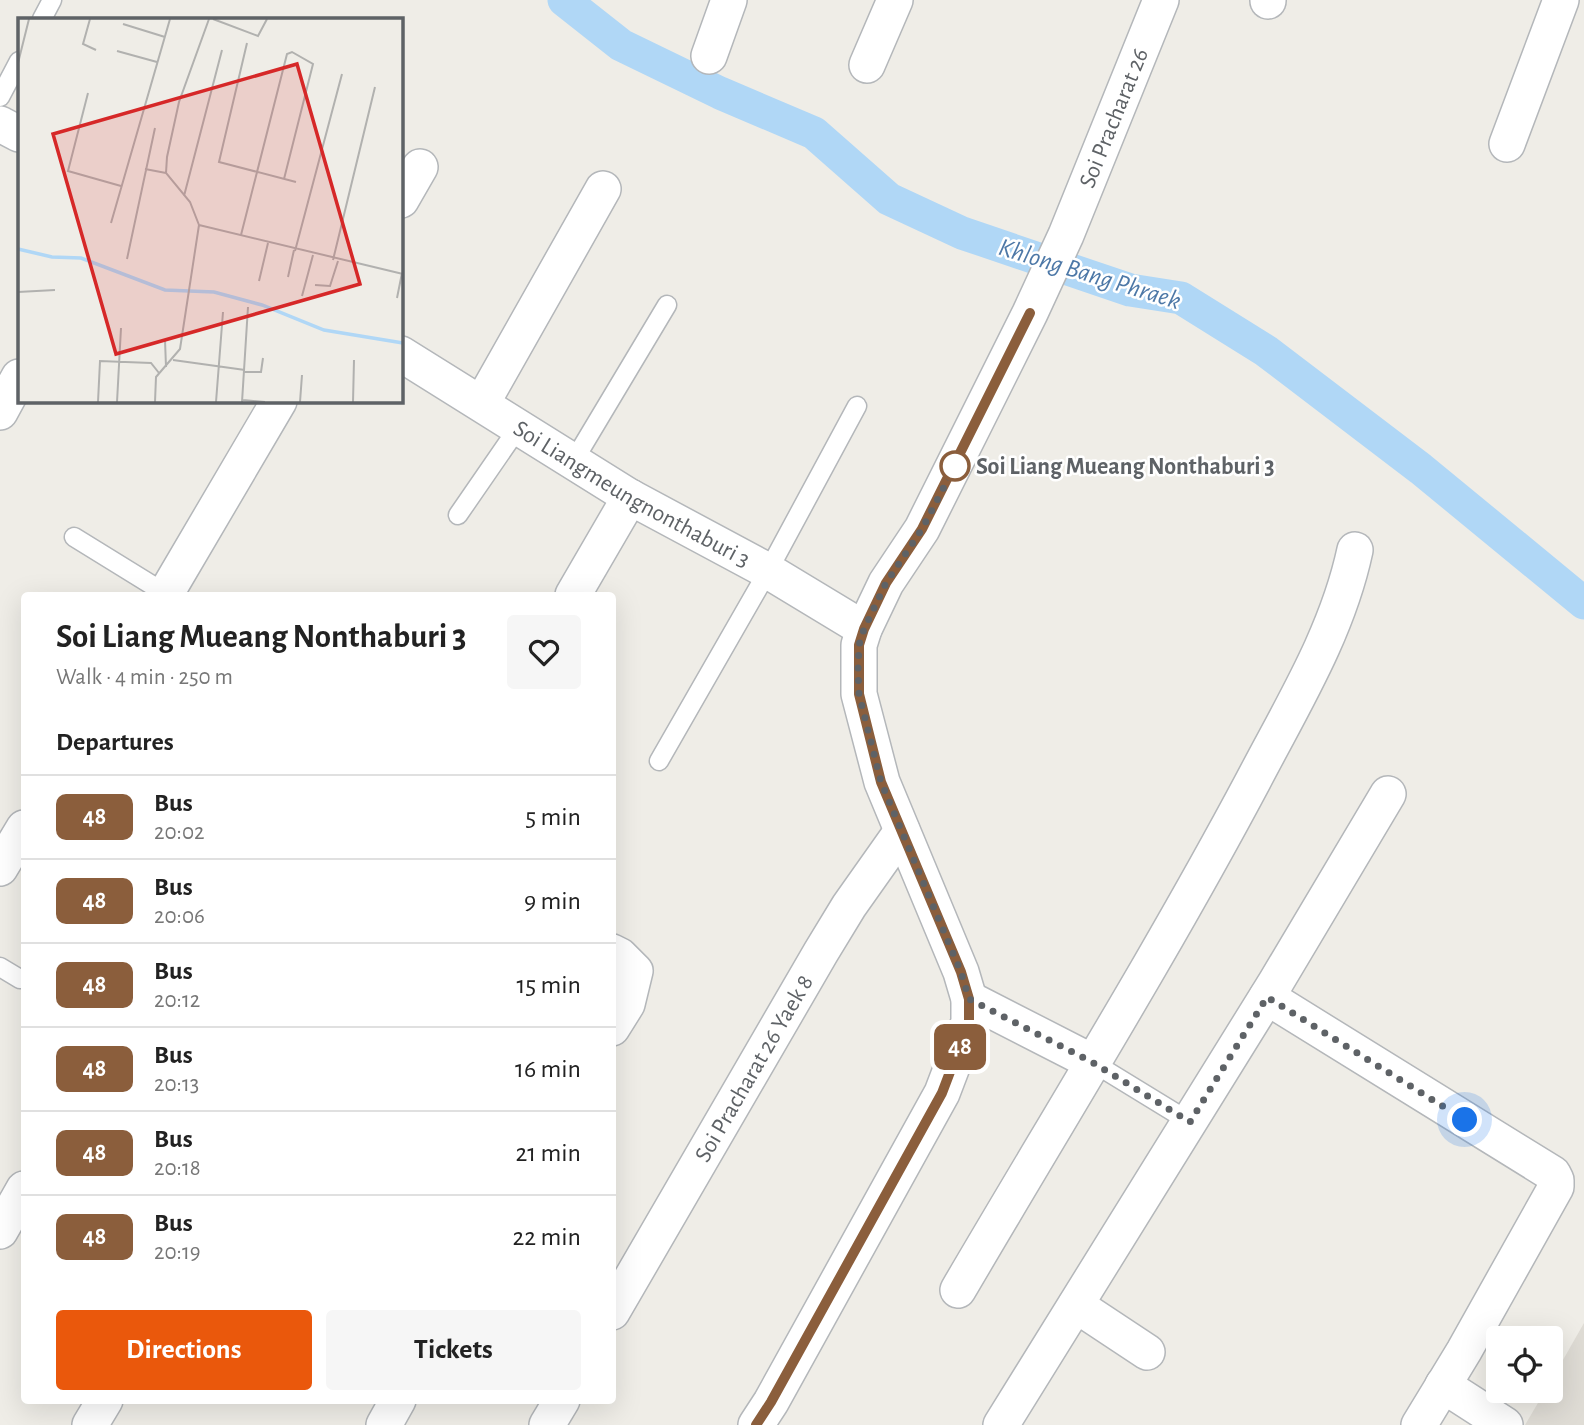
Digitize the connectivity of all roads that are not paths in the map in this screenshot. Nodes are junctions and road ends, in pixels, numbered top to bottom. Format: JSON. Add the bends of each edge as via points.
{"nodes":[{"id":1,"x":52,"y":0,"type":"edge"},
{"id":2,"x":729,"y":0,"type":"edge"},
{"id":3,"x":895,"y":0,"type":"edge"},
{"id":4,"x":1161,"y":0,"type":"edge"},
{"id":5,"x":1561,"y":0,"type":"edge"},
{"id":6,"x":42,"y":18,"type":"edge"},
{"id":7,"x":709,"y":56,"type":"dead end"},
{"id":8,"x":18,"y":63,"type":"edge"},
{"id":9,"x":867,"y":65,"type":"dead end"},
{"id":10,"x":0,"y":97,"type":"edge"},
{"id":11,"x":0,"y":124,"type":"edge"},
{"id":12,"x":18,"y":133,"type":"edge"},
{"id":13,"x":1507,"y":144,"type":"dead end"},
{"id":14,"x":420,"y":167,"type":"dead end"},
{"id":15,"x":603,"y":189,"type":"dead end"},
{"id":16,"x":402,"y":198,"type":"edge"},
{"id":17,"x":667,"y":305,"type":"dead end"},
{"id":18,"x":402,"y":355,"type":"edge"},
{"id":19,"x":18,"y":379,"type":"edge"},
{"id":20,"x":278,"y":402,"type":"edge"},
{"id":21,"x":482,"y":403,"type":"junction"},
{"id":22,"x":858,"y":406,"type":"dead end"},
{"id":23,"x":0,"y":412,"type":"edge"},
{"id":24,"x":518,"y":428,"type":"junction"},
{"id":25,"x":573,"y":462,"type":"junction"},
{"id":26,"x":630,"y":497,"type":"junction"},
{"id":27,"x":458,"y":516,"type":"dead end"},
{"id":28,"x":74,"y":537,"type":"dead end"},
{"id":29,"x":1355,"y":550,"type":"dead end"},
{"id":30,"x":768,"y":571,"type":"junction"},
{"id":31,"x":162,"y":592,"type":"edge"},
{"id":32,"x":169,"y":592,"type":"edge"},
{"id":33,"x":575,"y":592,"type":"edge"},
{"id":34,"x":864,"y":629,"type":"junction"},
{"id":35,"x":659,"y":761,"type":"dead end"},
{"id":36,"x":1388,"y":794,"type":"dead end"},
{"id":37,"x":902,"y":831,"type":"junction"},
{"id":38,"x":21,"y":833,"type":"edge"},
{"id":39,"x":0,"y":868,"type":"edge"},
{"id":40,"x":616,"y":954,"type":"edge"},
{"id":41,"x":0,"y":968,"type":"edge"},
{"id":42,"x":20,"y":979,"type":"dead end"},
{"id":43,"x":1267,"y":997,"type":"junction"},
{"id":44,"x":969,"y":999,"type":"junction"},
{"id":45,"x":616,"y":1021,"type":"edge"},
{"id":46,"x":1092,"y":1062,"type":"junction"},
{"id":47,"x":1190,"y":1122,"type":"junction"},
{"id":48,"x":21,"y":1194,"type":"edge"},
{"id":49,"x":0,"y":1231,"type":"edge"},
{"id":50,"x":958,"y":1290,"type":"dead end"},
{"id":51,"x":616,"y":1305,"type":"edge"},
{"id":52,"x":1076,"y":1305,"type":"junction"},
{"id":53,"x":1147,"y":1352,"type":"dead end"},
{"id":54,"x":1443,"y":1385,"type":"junction"},
{"id":55,"x":103,"y":1404,"type":"edge"},
{"id":56,"x":396,"y":1404,"type":"edge"},
{"id":57,"x":560,"y":1404,"type":"edge"},
{"id":58,"x":90,"y":1425,"type":"edge"},
{"id":59,"x":384,"y":1425,"type":"edge"},
{"id":60,"x":547,"y":1425,"type":"edge"},
{"id":61,"x":756,"y":1425,"type":"edge"},
{"id":62,"x":1001,"y":1425,"type":"edge"},
{"id":63,"x":1419,"y":1425,"type":"edge"},
{"id":64,"x":1505,"y":1425,"type":"edge"}],
"edges":[{"from":1,"to":6,"type":"lane"},
{"from":2,"to":7,"type":"street"},
{"from":3,"to":9,"type":"street"},
{"from":4,"to":34,"type":"street","name":"Soi Pracharat 26","via":[[1030,313],[928,517],[886,583]]},
{"from":5,"to":13,"type":"street"},
{"from":8,"to":10,"type":"lane"},
{"from":11,"to":12,"type":"street"},
{"from":14,"to":16,"type":"street"},
{"from":15,"to":21,"type":"street"},
{"from":17,"to":25,"type":"lane"},
{"from":18,"to":21,"type":"street","name":"Soi Liangmeungnonthaburi 3"},
{"from":19,"to":23,"type":"street"},
{"from":20,"to":32,"type":"street"},
{"from":21,"to":24,"type":"street","name":"Soi Liangmeungnonthaburi 3"},
{"from":22,"to":30,"type":"lane"},
{"from":24,"to":25,"type":"street","name":"Soi Liangmeungnonthaburi 3"},
{"from":24,"to":27,"type":"lane"},
{"from":25,"to":26,"type":"street","name":"Soi Liangmeungnonthaburi 3"},
{"from":26,"to":30,"type":"street","name":"Soi Liangmeungnonthaburi 3"},
{"from":26,"to":33,"type":"street"},
{"from":28,"to":31,"type":"lane"},
{"from":29,"to":46,"type":"street","via":[[1328,639],[1223,837]]},
{"from":30,"to":34,"type":"street","name":"Soi Liangmeungnonthaburi 3"},
{"from":30,"to":35,"type":"lane"},
{"from":34,"to":37,"type":"street","name":"Soi Pracharat 26","via":[[859,645],[859,694],[881,782]]},
{"from":36,"to":43,"type":"street"},
{"from":37,"to":44,"type":"street","name":"Soi Pracharat 26"},
{"from":37,"to":51,"type":"street","name":"Soi Pracharat 26 Yaek 8","via":[[821,952]]},
{"from":38,"to":39,"type":"street"},
{"from":40,"to":45,"type":"street","via":[[635,971]]},
{"from":41,"to":42,"type":"lane"},
{"from":43,"to":47,"type":"street"},
{"from":43,"to":54,"type":"street","via":[[1556,1180]]},
{"from":44,"to":46,"type":"street"},
{"from":44,"to":61,"type":"street","via":[[969,1022],[942,1093]]},
{"from":46,"to":47,"type":"lane"},
{"from":46,"to":50,"type":"street"},
{"from":47,"to":52,"type":"street"},
{"from":48,"to":49,"type":"street"},
{"from":52,"to":53,"type":"street"},
{"from":52,"to":62,"type":"street"},
{"from":54,"to":63,"type":"street"},
{"from":54,"to":64,"type":"street"},
{"from":55,"to":58,"type":"street"},
{"from":56,"to":59,"type":"street"},
{"from":57,"to":60,"type":"street"}]}
